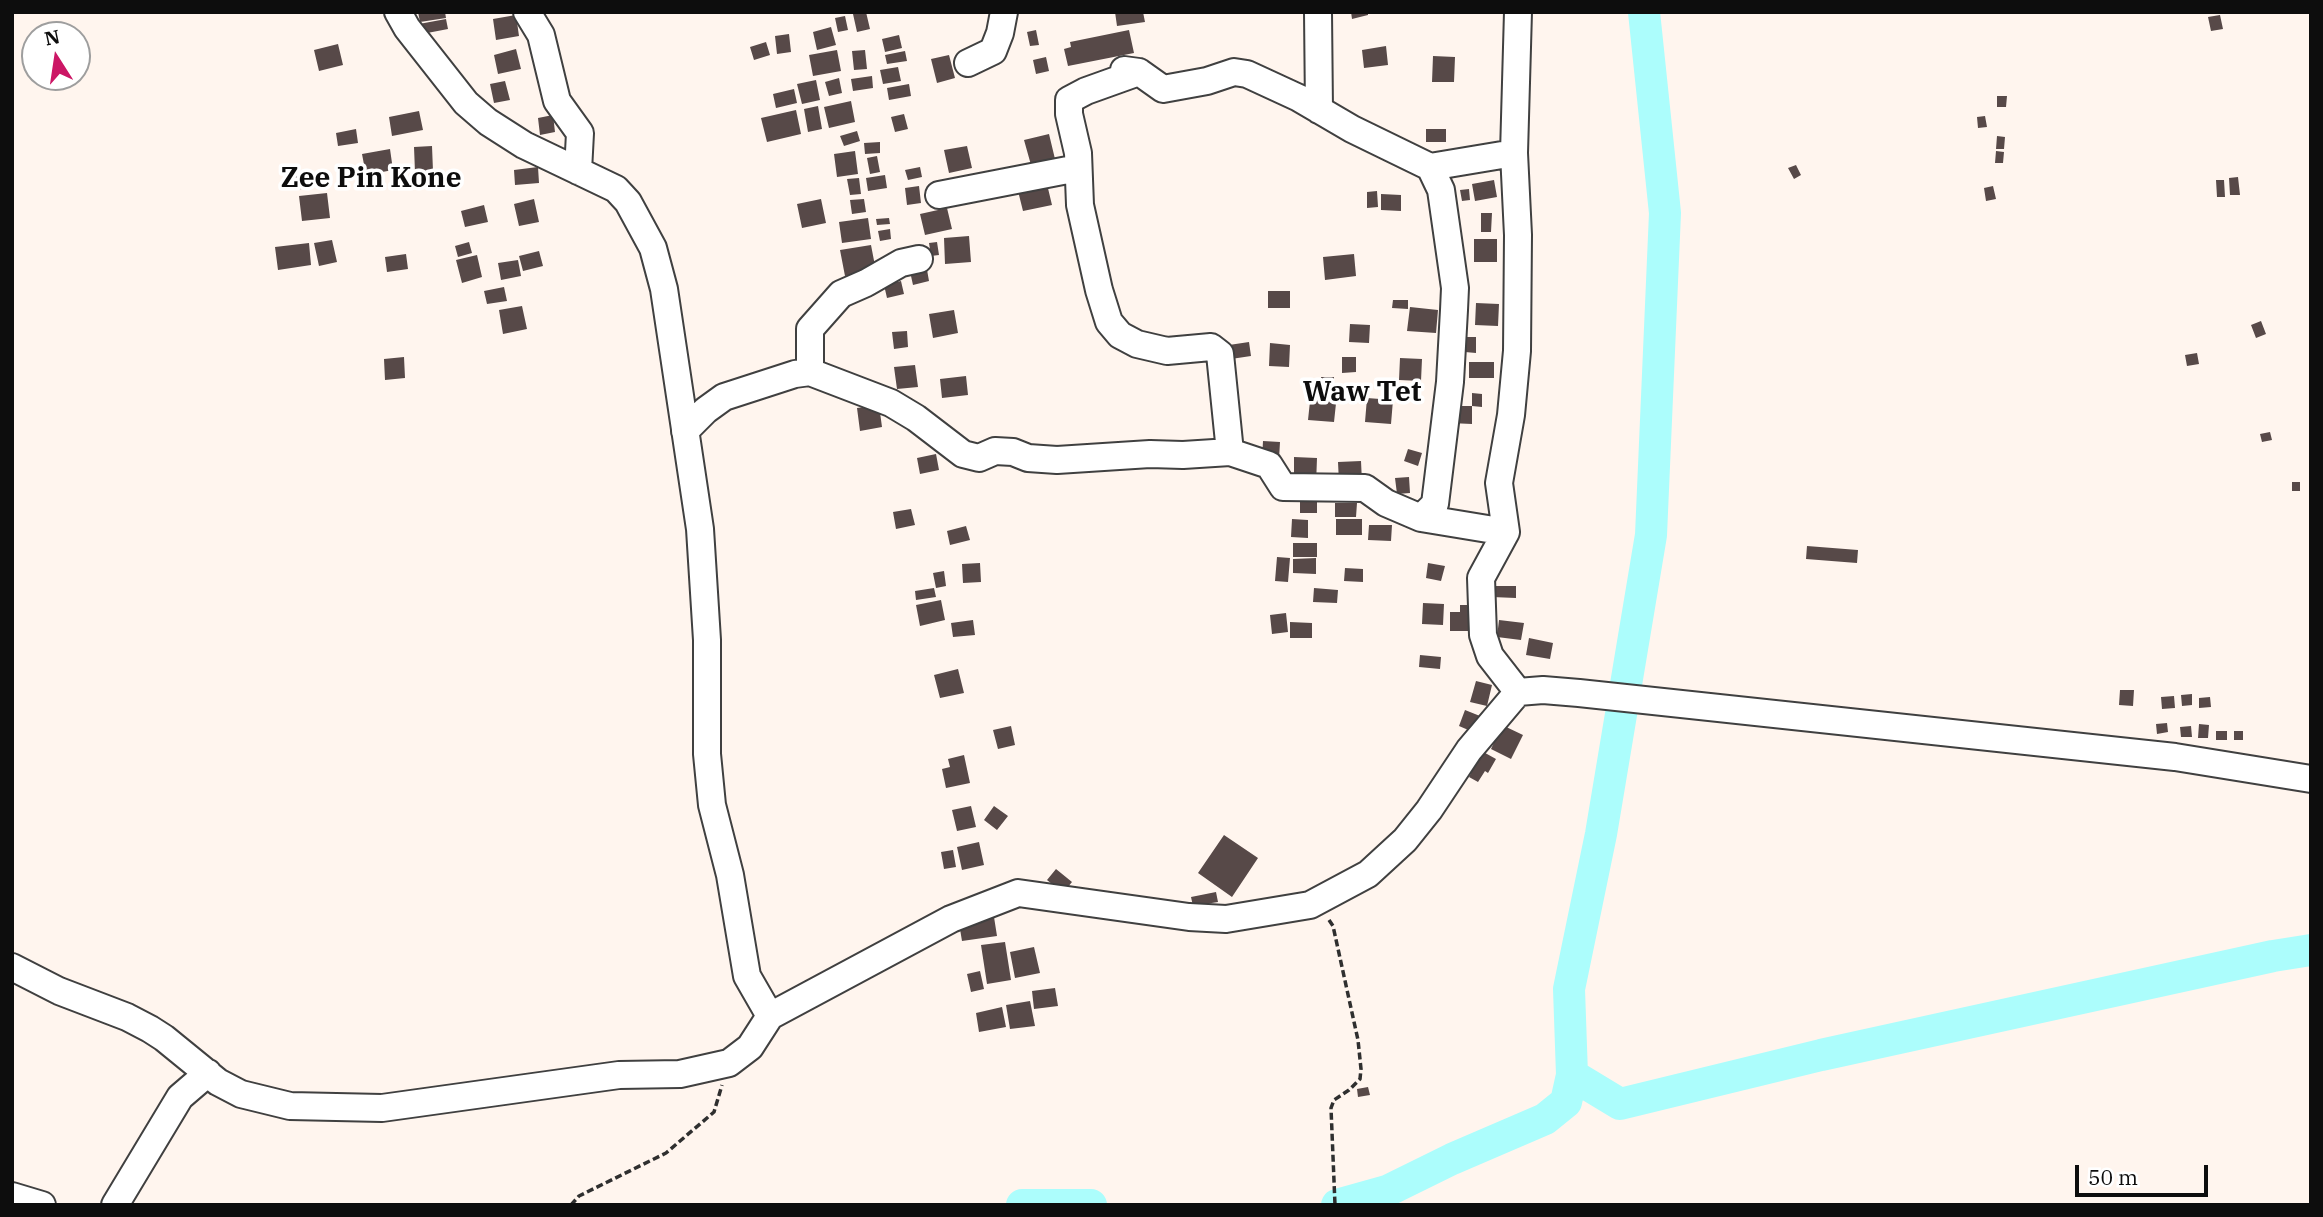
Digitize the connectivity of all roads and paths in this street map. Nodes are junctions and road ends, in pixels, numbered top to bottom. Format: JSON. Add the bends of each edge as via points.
{"nodes":[{"id":1,"x":397,"y":12,"type":"edge"},
{"id":2,"x":527,"y":12,"type":"edge"},
{"id":3,"x":1004,"y":12,"type":"edge"},
{"id":4,"x":1318,"y":12,"type":"edge"},
{"id":5,"x":1518,"y":12,"type":"edge"},
{"id":6,"x":968,"y":63,"type":"dead end"},
{"id":7,"x":1107,"y":69,"type":"dead end"},
{"id":8,"x":1139,"y":72,"type":"junction"},
{"id":9,"x":1320,"y":110,"type":"junction"},
{"id":10,"x":1514,"y":153,"type":"junction"},
{"id":11,"x":1430,"y":167,"type":"junction"},
{"id":12,"x":1078,"y":168,"type":"junction"},
{"id":13,"x":578,"y":171,"type":"junction"},
{"id":14,"x":939,"y":195,"type":"dead end"},
{"id":15,"x":919,"y":259,"type":"dead end"},
{"id":16,"x":810,"y":372,"type":"junction"},
{"id":17,"x":685,"y":432,"type":"junction"},
{"id":18,"x":1230,"y":452,"type":"junction"},
{"id":19,"x":1421,"y":518,"type":"junction"},
{"id":20,"x":1506,"y":532,"type":"junction"},
{"id":21,"x":1518,"y":692,"type":"junction"},
{"id":22,"x":2311,"y":779,"type":"edge"},
{"id":23,"x":1310,"y":905,"type":"junction"},
{"id":24,"x":12,"y":967,"type":"edge"},
{"id":25,"x":770,"y":1016,"type":"junction"},
{"id":26,"x":729,"y":1063,"type":"junction"},
{"id":27,"x":208,"y":1073,"type":"junction"},
{"id":28,"x":12,"y":1196,"type":"edge"},
{"id":29,"x":43,"y":1205,"type":"edge"},
{"id":30,"x":115,"y":1205,"type":"edge"},
{"id":31,"x":571,"y":1205,"type":"edge"},
{"id":32,"x":1335,"y":1205,"type":"edge"}],
"edges":[{"from":1,"to":13,"type":"street","via":[[453,88],[488,122]]},
{"from":2,"to":13,"type":"street","via":[[541,35],[557,101],[580,133]]},
{"from":3,"to":6,"type":"street","via":[[993,51]]},
{"from":4,"to":9,"type":"street"},
{"from":5,"to":10,"type":"street"},
{"from":7,"to":8,"type":"street"},
{"from":8,"to":9,"type":"street","via":[[1163,89],[1234,72],[1274,85]]},
{"from":8,"to":12,"type":"street","via":[[1069,100]]},
{"from":9,"to":11,"type":"street"},
{"from":10,"to":11,"type":"street"},
{"from":10,"to":20,"type":"street","via":[[1517,351],[1499,483]]},
{"from":11,"to":19,"type":"street","via":[[1441,190],[1455,288],[1450,382],[1435,504]]},
{"from":12,"to":14,"type":"street"},
{"from":12,"to":18,"type":"street","via":[[1080,205],[1109,322],[1137,344],[1167,351],[1211,347],[1220,354]]},
{"from":13,"to":17,"type":"street","via":[[615,189],[628,202],[653,248],[664,289]]},
{"from":15,"to":16,"type":"street","via":[[901,262],[841,294],[810,330]]},
{"from":16,"to":17,"type":"street","via":[[724,397]]},
{"from":16,"to":18,"type":"street","via":[[891,403],[963,454],[979,458],[995,451],[1057,460]]},
{"from":17,"to":25,"type":"street","via":[[700,529],[712,805],[747,976]]},
{"from":18,"to":19,"type":"street","via":[[1269,465],[1283,487],[1365,488]]},
{"from":19,"to":20,"type":"street"},
{"from":20,"to":21,"type":"street","via":[[1481,578],[1483,635],[1490,656]]},
{"from":21,"to":22,"type":"street","via":[[1579,693],[2175,757]]},
{"from":21,"to":23,"type":"street","via":[[1469,750],[1405,840],[1367,874]]},
{"from":23,"to":25,"type":"street","via":[[1226,919],[1018,893],[951,919]]},
{"from":23,"to":32,"type":"path","via":[[1333,926],[1360,1059],[1360,1079],[1334,1100],[1331,1108]]},
{"from":24,"to":27,"type":"street","via":[[150,1029]]},
{"from":25,"to":26,"type":"street","via":[[750,1046]]},
{"from":26,"to":27,"type":"street","via":[[680,1074],[619,1075],[382,1108],[267,1102],[228,1089]]},
{"from":26,"to":31,"type":"path","via":[[714,1112],[666,1153],[579,1196]]},
{"from":27,"to":30,"type":"street","via":[[180,1097]]},
{"from":28,"to":29,"type":"street"}]}
